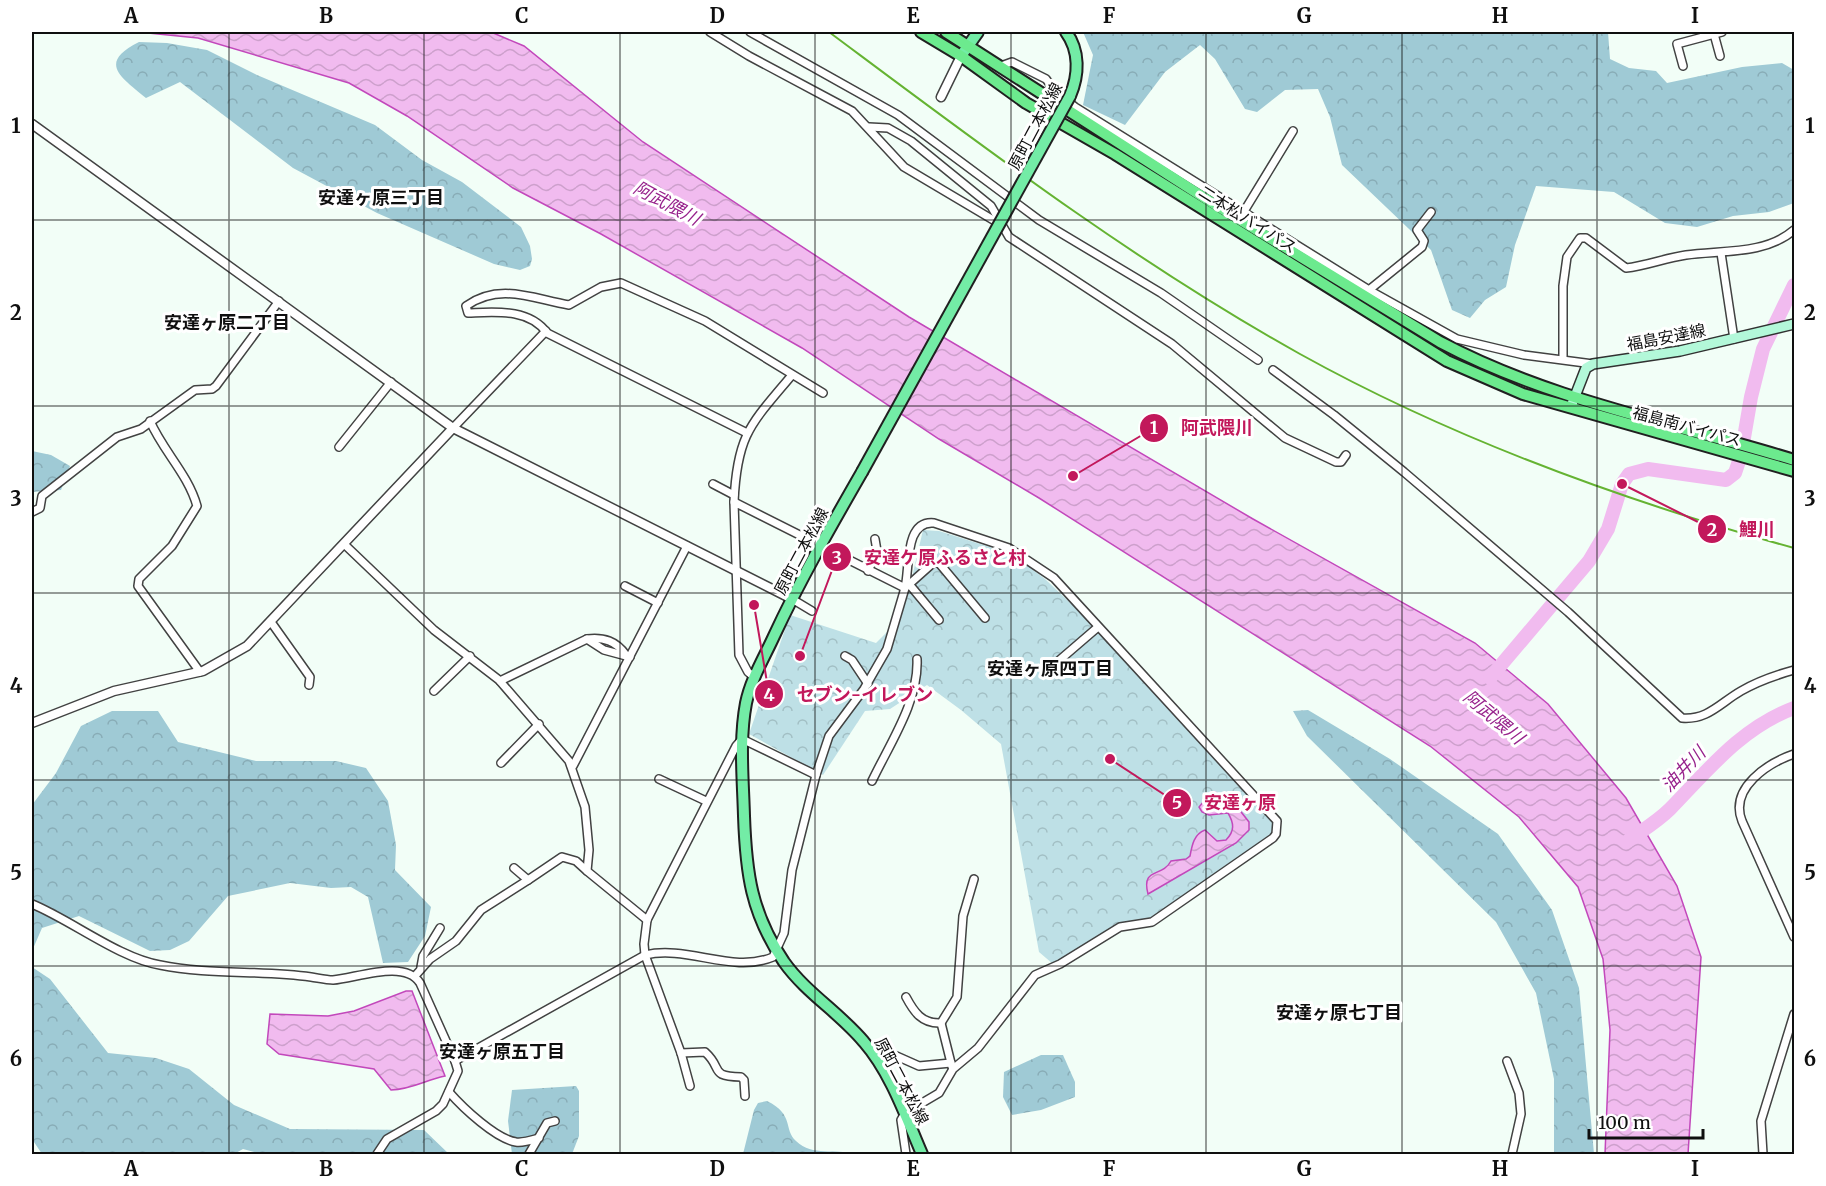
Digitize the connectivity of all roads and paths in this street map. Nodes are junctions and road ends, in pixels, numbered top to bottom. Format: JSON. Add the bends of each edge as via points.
{"nodes":[{"id":1,"x":710,"y":32,"type":"edge"},
{"id":2,"x":750,"y":32,"type":"edge"},
{"id":3,"x":921,"y":32,"type":"edge"},
{"id":4,"x":946,"y":32,"type":"edge"},
{"id":5,"x":978,"y":32,"type":"edge"},
{"id":6,"x":1066,"y":32,"type":"edge"},
{"id":7,"x":1718,"y":33,"type":"edge"},
{"id":8,"x":968,"y":44,"type":"junction"},
{"id":9,"x":961,"y":56,"type":"junction"},
{"id":10,"x":1720,"y":56,"type":"dead end"},
{"id":11,"x":1001,"y":66,"type":"junction"},
{"id":12,"x":1683,"y":66,"type":"dead end"},
{"id":13,"x":941,"y":98,"type":"dead end"},
{"id":14,"x":32,"y":124,"type":"edge"},
{"id":15,"x":869,"y":127,"type":"junction"},
{"id":16,"x":1293,"y":131,"type":"dead end"},
{"id":17,"x":1431,"y":212,"type":"dead end"},
{"id":18,"x":1243,"y":213,"type":"junction"},
{"id":19,"x":1000,"y":224,"type":"junction"},
{"id":20,"x":1794,"y":230,"type":"edge"},
{"id":21,"x":1721,"y":253,"type":"junction"},
{"id":22,"x":1369,"y":290,"type":"junction"},
{"id":23,"x":279,"y":301,"type":"junction"},
{"id":24,"x":1794,"y":324,"type":"edge"},
{"id":25,"x":546,"y":331,"type":"junction"},
{"id":26,"x":1734,"y":339,"type":"junction"},
{"id":27,"x":1563,"y":359,"type":"junction"},
{"id":28,"x":1258,"y":360,"type":"dead end"},
{"id":29,"x":1593,"y":364,"type":"junction"},
{"id":30,"x":1273,"y":370,"type":"dead end"},
{"id":31,"x":792,"y":375,"type":"junction"},
{"id":32,"x":391,"y":382,"type":"junction"},
{"id":33,"x":823,"y":393,"type":"dead end"},
{"id":34,"x":1574,"y":397,"type":"junction"},
{"id":35,"x":1571,"y":409,"type":"junction"},
{"id":36,"x":150,"y":421,"type":"junction"},
{"id":37,"x":453,"y":428,"type":"junction"},
{"id":38,"x":747,"y":433,"type":"junction"},
{"id":39,"x":339,"y":447,"type":"dead end"},
{"id":40,"x":1346,"y":455,"type":"dead end"},
{"id":41,"x":1794,"y":460,"type":"edge"},
{"id":42,"x":1794,"y":471,"type":"edge"},
{"id":43,"x":713,"y":484,"type":"dead end"},
{"id":44,"x":734,"y":498,"type":"junction"},
{"id":45,"x":32,"y":512,"type":"edge"},
{"id":46,"x":875,"y":539,"type":"dead end"},
{"id":47,"x":344,"y":544,"type":"junction"},
{"id":48,"x":687,"y":546,"type":"junction"},
{"id":49,"x":820,"y":546,"type":"junction"},
{"id":50,"x":736,"y":570,"type":"junction"},
{"id":51,"x":868,"y":571,"type":"junction"},
{"id":52,"x":625,"y":586,"type":"dead end"},
{"id":53,"x":907,"y":586,"type":"junction"},
{"id":54,"x":792,"y":599,"type":"junction"},
{"id":55,"x":658,"y":603,"type":"junction"},
{"id":56,"x":812,"y":611,"type":"dead end"},
{"id":57,"x":985,"y":618,"type":"dead end"},
{"id":58,"x":939,"y":620,"type":"dead end"},
{"id":59,"x":271,"y":622,"type":"junction"},
{"id":60,"x":1098,"y":627,"type":"junction"},
{"id":61,"x":470,"y":656,"type":"junction"},
{"id":62,"x":844,"y":656,"type":"dead end"},
{"id":63,"x":628,"y":657,"type":"junction"},
{"id":64,"x":917,"y":659,"type":"dead end"},
{"id":65,"x":1055,"y":664,"type":"dead end"},
{"id":66,"x":1794,"y":670,"type":"edge"},
{"id":67,"x":200,"y":672,"type":"junction"},
{"id":68,"x":754,"y":677,"type":"junction"},
{"id":69,"x":500,"y":681,"type":"junction"},
{"id":70,"x":868,"y":684,"type":"junction"},
{"id":71,"x":309,"y":685,"type":"dead end"},
{"id":72,"x":434,"y":691,"type":"dead end"},
{"id":73,"x":32,"y":723,"type":"edge"},
{"id":74,"x":539,"y":724,"type":"junction"},
{"id":75,"x":742,"y":739,"type":"junction"},
{"id":76,"x":1794,"y":754,"type":"edge"},
{"id":77,"x":501,"y":763,"type":"dead end"},
{"id":78,"x":573,"y":766,"type":"junction"},
{"id":79,"x":816,"y":775,"type":"junction"},
{"id":80,"x":659,"y":779,"type":"dead end"},
{"id":81,"x":872,"y":781,"type":"dead end"},
{"id":82,"x":706,"y":801,"type":"junction"},
{"id":83,"x":514,"y":868,"type":"dead end"},
{"id":84,"x":587,"y":871,"type":"junction"},
{"id":85,"x":974,"y":879,"type":"dead end"},
{"id":86,"x":528,"y":880,"type":"junction"},
{"id":87,"x":32,"y":904,"type":"edge"},
{"id":88,"x":646,"y":920,"type":"junction"},
{"id":89,"x":440,"y":928,"type":"dead end"},
{"id":90,"x":1794,"y":937,"type":"edge"},
{"id":91,"x":778,"y":951,"type":"junction"},
{"id":92,"x":645,"y":955,"type":"junction"},
{"id":93,"x":421,"y":967,"type":"junction"},
{"id":94,"x":415,"y":976,"type":"junction"},
{"id":95,"x":906,"y":997,"type":"dead end"},
{"id":96,"x":1794,"y":1014,"type":"edge"},
{"id":97,"x":941,"y":1023,"type":"junction"},
{"id":98,"x":869,"y":1048,"type":"junction"},
{"id":99,"x":681,"y":1053,"type":"junction"},
{"id":100,"x":455,"y":1061,"type":"junction"},
{"id":101,"x":1507,"y":1061,"type":"dead end"},
{"id":102,"x":952,"y":1066,"type":"junction"},
{"id":103,"x":690,"y":1086,"type":"dead end"},
{"id":104,"x":449,"y":1092,"type":"junction"},
{"id":105,"x":745,"y":1096,"type":"dead end"},
{"id":106,"x":905,"y":1113,"type":"junction"},
{"id":107,"x":555,"y":1121,"type":"dead end"},
{"id":108,"x":539,"y":1138,"type":"junction"},
{"id":109,"x":377,"y":1155,"type":"edge"},
{"id":110,"x":529,"y":1155,"type":"edge"},
{"id":111,"x":906,"y":1155,"type":"edge"},
{"id":112,"x":922,"y":1155,"type":"edge"},
{"id":113,"x":1512,"y":1155,"type":"edge"},
{"id":114,"x":1763,"y":1155,"type":"edge"}],
"edges":[{"from":1,"to":15,"type":"street","via":[[852,111]]},
{"from":2,"to":28,"type":"street","via":[[898,115],[1039,220],[1161,293]]},
{"from":3,"to":9,"type":"highway","name":"二本松バイパス"},
{"from":4,"to":8,"type":"highway","name":"二本松バイパス"},
{"from":5,"to":8,"type":"main road"},
{"from":6,"to":19,"type":"main road","name":"原町二本松線","bridge":true,"via":[[1077,67],[1070,96]]},
{"from":7,"to":10,"type":"street"},
{"from":7,"to":12,"type":"street","via":[[1677,44]]},
{"from":8,"to":9,"type":"main road"},
{"from":8,"to":11,"type":"highway","name":"二本松バイパス"},
{"from":9,"to":13,"type":"street"},
{"from":9,"to":35,"type":"highway","name":"二本松バイパス","via":[[1026,104],[1115,154],[1447,361],[1523,394]]},
{"from":11,"to":18,"type":"street","via":[[1012,62],[1046,79],[1075,107]]},
{"from":11,"to":34,"type":"highway","name":"二本松バイパス","via":[[1211,202],[1440,342],[1511,376]]},
{"from":14,"to":23,"type":"street"},
{"from":15,"to":19,"type":"street","via":[[898,162]]},
{"from":15,"to":40,"type":"street","via":[[888,128],[933,157],[991,206],[1009,237],[1172,344],[1285,438],[1336,462]]},
{"from":16,"to":18,"type":"street"},
{"from":17,"to":22,"type":"street","via":[[1417,230],[1424,242],[1422,247]]},
{"from":18,"to":22,"type":"street"},
{"from":19,"to":49,"type":"main road","name":"原町二本松線","bridge":true},
{"from":20,"to":21,"type":"street","via":[[1776,242]]},
{"from":21,"to":26,"type":"street"},
{"from":21,"to":27,"type":"street","via":[[1686,255],[1626,268],[1586,238],[1580,238],[1567,257]]},
{"from":22,"to":27,"type":"street","via":[[1457,339],[1524,355]]},
{"from":23,"to":32,"type":"street"},
{"from":23,"to":36,"type":"street","via":[[216,386],[195,390]]},
{"from":24,"to":26,"type":"main road","name":"福島安達線"},
{"from":25,"to":31,"type":"street","via":[[524,316],[468,313],[466,306],[475,300],[513,294],[530,294],[569,305],[601,287],[621,283],[705,321]]},
{"from":25,"to":37,"type":"street"},
{"from":25,"to":38,"type":"street"},
{"from":26,"to":29,"type":"main road","name":"福島安達線"},
{"from":27,"to":29,"type":"street"},
{"from":29,"to":34,"type":"main road","via":[[1586,368]]},
{"from":30,"to":66,"type":"street","via":[[1404,472],[1568,612],[1682,718],[1699,718],[1740,691]]},
{"from":31,"to":33,"type":"street"},
{"from":31,"to":38,"type":"street"},
{"from":32,"to":37,"type":"street"},
{"from":32,"to":39,"type":"street"},
{"from":34,"to":35,"type":"main road"},
{"from":34,"to":41,"type":"highway","name":"福島南バイパス"},
{"from":35,"to":42,"type":"highway","name":"福島南バイパス"},
{"from":36,"to":45,"type":"street","via":[[141,429],[117,437],[75,468],[42,495],[40,508]]},
{"from":36,"to":67,"type":"street","via":[[159,441],[177,462],[197,506],[176,542],[139,579],[138,586]]},
{"from":37,"to":47,"type":"street"},
{"from":37,"to":48,"type":"street"},
{"from":38,"to":44,"type":"street","via":[[735,469]]},
{"from":43,"to":44,"type":"street"},
{"from":44,"to":49,"type":"street"},
{"from":44,"to":50,"type":"street"},
{"from":46,"to":51,"type":"street","via":[[877,551]]},
{"from":47,"to":59,"type":"street"},
{"from":47,"to":61,"type":"street","via":[[434,630]]},
{"from":48,"to":50,"type":"street"},
{"from":48,"to":55,"type":"street"},
{"from":49,"to":51,"type":"street"},
{"from":49,"to":54,"type":"main road","name":"原町二本松線"},
{"from":50,"to":54,"type":"street"},
{"from":50,"to":68,"type":"street","via":[[739,655]]},
{"from":51,"to":53,"type":"street"},
{"from":52,"to":55,"type":"street"},
{"from":53,"to":57,"type":"street","via":[[933,563],[939,563]]},
{"from":53,"to":58,"type":"street"},
{"from":53,"to":60,"type":"street","via":[[914,532],[922,524],[934,523],[1012,549],[1054,579]]},
{"from":53,"to":70,"type":"street","via":[[887,649]]},
{"from":54,"to":56,"type":"street"},
{"from":54,"to":68,"type":"main road","name":"原町二本松線"},
{"from":55,"to":63,"type":"street"},
{"from":59,"to":67,"type":"street","via":[[247,646]]},
{"from":59,"to":71,"type":"street","via":[[310,677]]},
{"from":60,"to":65,"type":"street"},
{"from":60,"to":102,"type":"street","via":[[1276,821],[1276,834],[1152,922],[1120,927],[1060,964],[1039,971],[978,1048]]},
{"from":61,"to":69,"type":"street"},
{"from":61,"to":72,"type":"street"},
{"from":62,"to":70,"type":"street","via":[[852,660]]},
{"from":63,"to":69,"type":"street","via":[[604,650],[587,639]]},
{"from":63,"to":78,"type":"street"},
{"from":64,"to":81,"type":"street","via":[[918,678],[907,708]]},
{"from":67,"to":73,"type":"street","via":[[114,691]]},
{"from":68,"to":75,"type":"main road","name":"原町二本松線"},
{"from":69,"to":74,"type":"street"},
{"from":70,"to":79,"type":"street","via":[[829,736]]},
{"from":74,"to":77,"type":"street"},
{"from":74,"to":78,"type":"street"},
{"from":75,"to":79,"type":"street"},
{"from":75,"to":82,"type":"street"},
{"from":75,"to":91,"type":"main road","name":"原町二本松線","via":[[747,873],[758,916]]},
{"from":76,"to":90,"type":"street","via":[[1750,782],[1738,804]]},
{"from":78,"to":84,"type":"street","via":[[585,807]]},
{"from":79,"to":91,"type":"street","via":[[792,870]]},
{"from":80,"to":82,"type":"street"},
{"from":82,"to":88,"type":"street"},
{"from":83,"to":86,"type":"street"},
{"from":84,"to":86,"type":"street","via":[[576,861],[562,858]]},
{"from":84,"to":88,"type":"street"},
{"from":85,"to":97,"type":"street","via":[[963,916],[957,997]]},
{"from":86,"to":93,"type":"street","via":[[481,910],[456,941]]},
{"from":87,"to":94,"type":"street","via":[[159,965],[293,973],[332,980],[387,970]]},
{"from":88,"to":92,"type":"street"},
{"from":89,"to":93,"type":"street","via":[[423,956]]},
{"from":91,"to":92,"type":"street","via":[[773,957],[747,964],[680,953]]},
{"from":91,"to":98,"type":"main road","name":"原町二本松線","via":[[803,983],[855,1030]]},
{"from":92,"to":99,"type":"street"},
{"from":92,"to":100,"type":"street"},
{"from":93,"to":94,"type":"street"},
{"from":94,"to":100,"type":"street"},
{"from":95,"to":97,"type":"street","via":[[921,1018]]},
{"from":96,"to":114,"type":"street","via":[[1761,1121]]},
{"from":97,"to":102,"type":"street"},
{"from":98,"to":102,"type":"street","via":[[919,1066]]},
{"from":98,"to":106,"type":"main road","name":"原町二本松線"},
{"from":99,"to":103,"type":"street"},
{"from":99,"to":105,"type":"street","via":[[705,1052],[719,1075],[744,1080]]},
{"from":100,"to":104,"type":"street","via":[[458,1071]]},
{"from":101,"to":113,"type":"street","via":[[1519,1093],[1521,1114]]},
{"from":102,"to":106,"type":"street","via":[[939,1093]]},
{"from":104,"to":108,"type":"street","via":[[505,1138],[517,1142]]},
{"from":104,"to":109,"type":"street","via":[[436,1111],[387,1139]]},
{"from":106,"to":111,"type":"street","via":[[901,1120]]},
{"from":106,"to":112,"type":"main road","name":"原町二本松線"},
{"from":107,"to":108,"type":"street","via":[[547,1123]]},
{"from":108,"to":110,"type":"street"}]}
